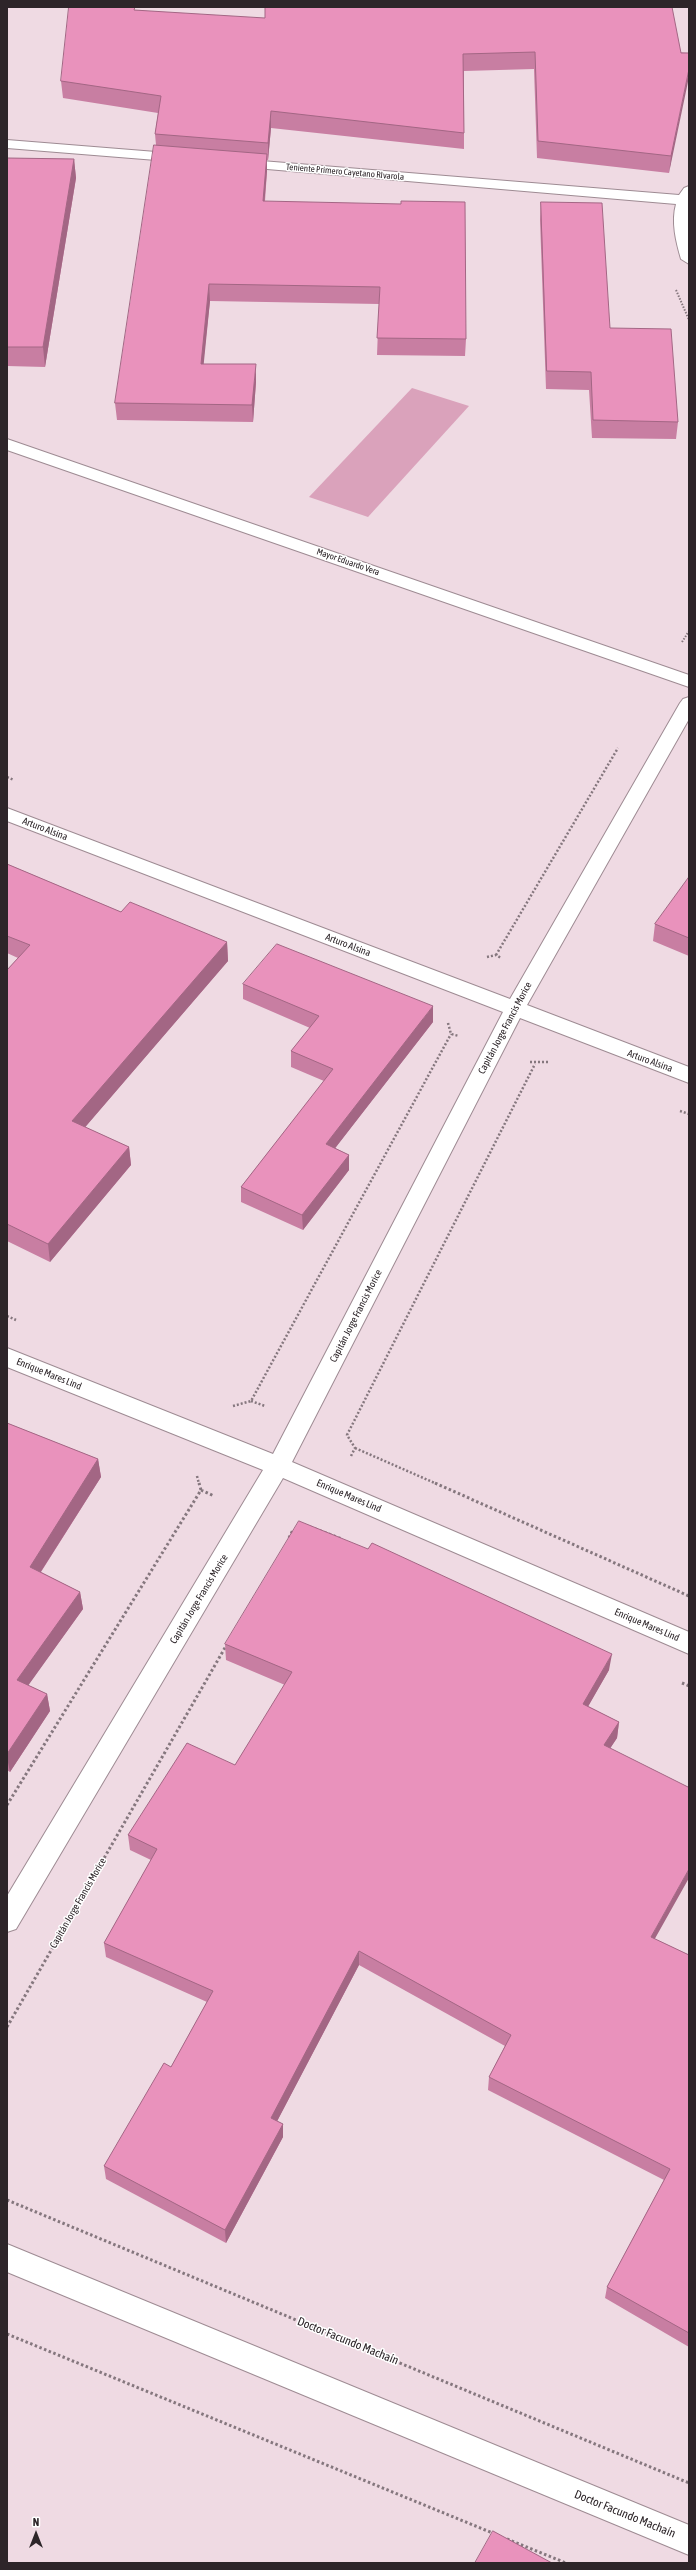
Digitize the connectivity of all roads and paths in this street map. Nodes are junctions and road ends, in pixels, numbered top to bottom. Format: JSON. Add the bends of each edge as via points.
{"nodes":[{"id":1,"x":7,"y":144,"type":"edge"},
{"id":2,"x":194,"y":160,"type":"edge"},
{"id":3,"x":225,"y":162,"type":"edge"},
{"id":4,"x":686,"y":196,"type":"edge"},
{"id":5,"x":689,"y":259,"type":"edge"},
{"id":6,"x":7,"y":444,"type":"edge"},
{"id":7,"x":689,"y":631,"type":"edge"},
{"id":8,"x":680,"y":646,"type":"dead end"},
{"id":9,"x":689,"y":681,"type":"edge"},
{"id":10,"x":689,"y":702,"type":"edge"},
{"id":11,"x":620,"y":744,"type":"dead end"},
{"id":12,"x":7,"y":814,"type":"edge"},
{"id":13,"x":496,"y":955,"type":"dead end"},
{"id":14,"x":514,"y":1010,"type":"junction"},
{"id":15,"x":452,"y":1034,"type":"dead end"},
{"id":16,"x":534,"y":1064,"type":"dead end"},
{"id":17,"x":689,"y":1075,"type":"edge"},
{"id":18,"x":7,"y":1357,"type":"edge"},
{"id":19,"x":251,"y":1401,"type":"junction"},
{"id":20,"x":265,"y":1406,"type":"dead end"},
{"id":21,"x":231,"y":1410,"type":"dead end"},
{"id":22,"x":355,"y":1448,"type":"junction"},
{"id":23,"x":350,"y":1459,"type":"dead end"},
{"id":24,"x":278,"y":1466,"type":"junction"},
{"id":25,"x":195,"y":1470,"type":"dead end"},
{"id":26,"x":201,"y":1490,"type":"junction"},
{"id":27,"x":214,"y":1496,"type":"dead end"},
{"id":28,"x":293,"y":1530,"type":"edge"},
{"id":29,"x":285,"y":1544,"type":"edge"},
{"id":30,"x":689,"y":1596,"type":"edge"},
{"id":31,"x":230,"y":1640,"type":"edge"},
{"id":32,"x":689,"y":1643,"type":"edge"},
{"id":33,"x":7,"y":1805,"type":"edge"},
{"id":34,"x":7,"y":1920,"type":"edge"},
{"id":35,"x":7,"y":2027,"type":"edge"},
{"id":36,"x":7,"y":2200,"type":"edge"},
{"id":37,"x":7,"y":2258,"type":"edge"},
{"id":38,"x":7,"y":2334,"type":"edge"},
{"id":39,"x":689,"y":2483,"type":"edge"},
{"id":40,"x":689,"y":2540,"type":"edge"},
{"id":41,"x":566,"y":2563,"type":"edge"}],
"edges":[{"from":1,"to":2,"type":"street"},
{"from":3,"to":4,"type":"street","name":"Teniente Primero Cayetano RIvarola"},
{"from":4,"to":5,"type":"street","via":[[683,242]]},
{"from":6,"to":9,"type":"street","name":"Mayor Eduardo Vera"},
{"from":7,"to":8,"type":"path"},
{"from":10,"to":14,"type":"street","name":"Capitán Jorge Francis Morice"},
{"from":11,"to":13,"type":"path"},
{"from":12,"to":14,"type":"street","name":"Arturo Alsina"},
{"from":14,"to":17,"type":"street","name":"Arturo Alsina"},
{"from":14,"to":24,"type":"street","name":"Capitán Jorge Francis Morice"},
{"from":15,"to":19,"type":"path"},
{"from":16,"to":22,"type":"path","via":[[347,1435]]},
{"from":18,"to":24,"type":"street","name":"Enrique Mares Lind"},
{"from":19,"to":20,"type":"path"},
{"from":19,"to":21,"type":"path","via":[[233,1406]]},
{"from":22,"to":23,"type":"path"},
{"from":22,"to":30,"type":"path"},
{"from":24,"to":32,"type":"street","name":"Enrique Mares Lind"},
{"from":24,"to":34,"type":"street","name":"Capitán Jorge Francis Morice"},
{"from":25,"to":26,"type":"path"},
{"from":26,"to":27,"type":"path"},
{"from":26,"to":33,"type":"path"},
{"from":28,"to":29,"type":"path"},
{"from":31,"to":35,"type":"path","name":"Capitán Jorge Francis Morice"},
{"from":36,"to":39,"type":"path","name":"Doctor Facundo Machaín"},
{"from":37,"to":40,"type":"street","name":"Doctor Facundo Machaín"},
{"from":38,"to":41,"type":"path"}]}
